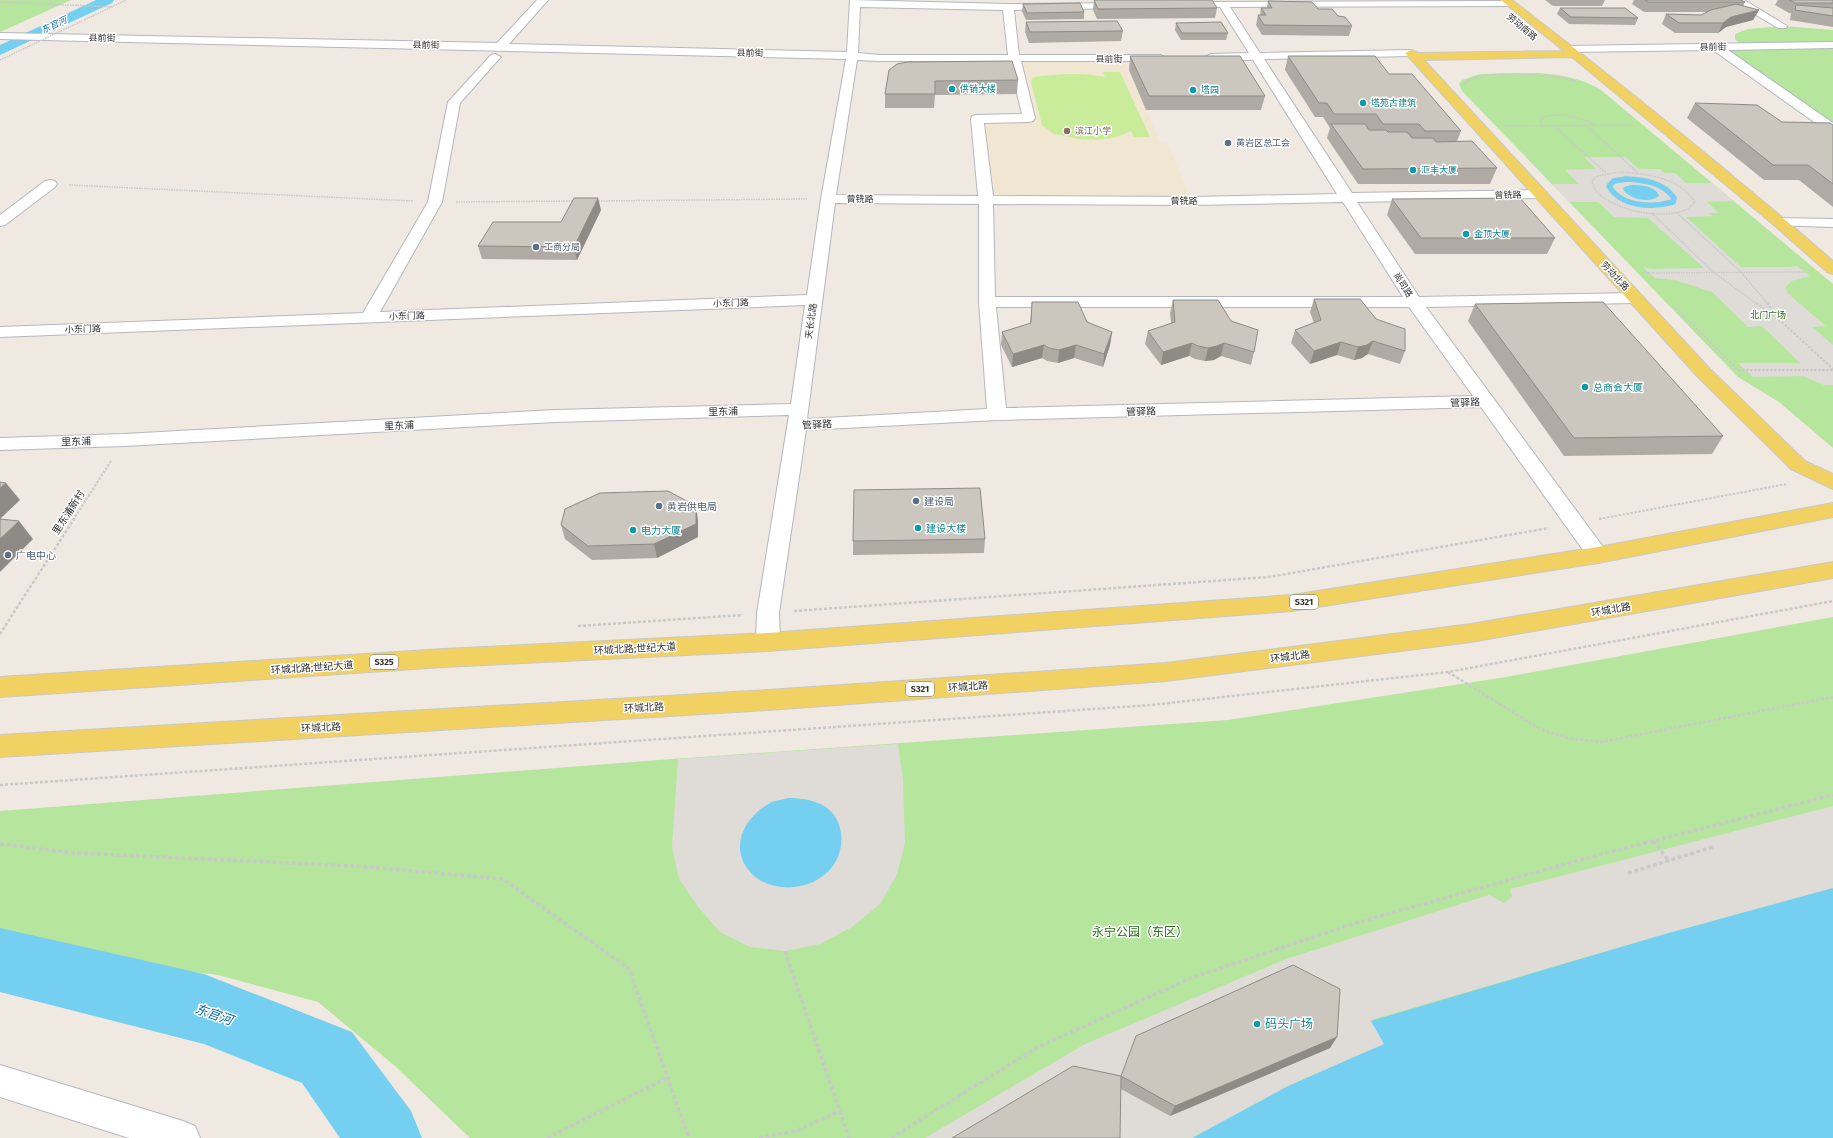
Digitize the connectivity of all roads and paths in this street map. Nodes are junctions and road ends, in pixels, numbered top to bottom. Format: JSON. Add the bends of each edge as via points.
{"nodes":[{"id":1,"x":3,"y":0,"type":"edge"},
{"id":2,"x":126,"y":0,"type":"edge"},
{"id":3,"x":543,"y":0,"type":"edge"},
{"id":4,"x":1736,"y":0,"type":"edge"},
{"id":5,"x":855,"y":2,"type":"edge"},
{"id":6,"x":1492,"y":2,"type":"edge"},
{"id":7,"x":1199,"y":4,"type":"edge"},
{"id":8,"x":1222,"y":4,"type":"junction"},
{"id":9,"x":1135,"y":5,"type":"edge"},
{"id":10,"x":1506,"y":5,"type":"edge"},
{"id":11,"x":112,"y":6,"type":"junction"},
{"id":12,"x":1008,"y":7,"type":"junction"},
{"id":13,"x":1782,"y":26,"type":"dead end"},
{"id":14,"x":0,"y":36,"type":"edge"},
{"id":15,"x":1833,"y":45,"type":"edge"},
{"id":16,"x":0,"y":46,"type":"edge"},
{"id":17,"x":1716,"y":47,"type":"junction"},
{"id":18,"x":1571,"y":51,"type":"junction"},
{"id":19,"x":498,"y":52,"type":"junction"},
{"id":20,"x":1412,"y":55,"type":"junction"},
{"id":21,"x":1255,"y":56,"type":"junction"},
{"id":22,"x":852,"y":57,"type":"junction"},
{"id":23,"x":1014,"y":58,"type":"junction"},
{"id":24,"x":1170,"y":58,"type":"edge"},
{"id":25,"x":1201,"y":58,"type":"edge"},
{"id":26,"x":0,"y":60,"type":"edge"},
{"id":27,"x":1577,"y":81,"type":"dead end"},
{"id":28,"x":1466,"y":88,"type":"dead end"},
{"id":29,"x":1631,"y":125,"type":"dead end"},
{"id":30,"x":1543,"y":126,"type":"junction"},
{"id":31,"x":1554,"y":126,"type":"junction"},
{"id":32,"x":1586,"y":126,"type":"junction"},
{"id":33,"x":1597,"y":126,"type":"junction"},
{"id":34,"x":1833,"y":129,"type":"edge"},
{"id":35,"x":1507,"y":132,"type":"dead end"},
{"id":36,"x":1607,"y":173,"type":"junction"},
{"id":37,"x":1638,"y":173,"type":"junction"},
{"id":38,"x":50,"y":184,"type":"dead end"},
{"id":39,"x":1540,"y":194,"type":"junction"},
{"id":40,"x":1347,"y":198,"type":"junction"},
{"id":41,"x":828,"y":199,"type":"junction"},
{"id":42,"x":986,"y":200,"type":"junction"},
{"id":43,"x":1652,"y":213,"type":"junction"},
{"id":44,"x":1677,"y":213,"type":"junction"},
{"id":45,"x":0,"y":222,"type":"edge"},
{"id":46,"x":1779,"y":222,"type":"junction"},
{"id":47,"x":1833,"y":223,"type":"edge"},
{"id":48,"x":1833,"y":269,"type":"edge"},
{"id":49,"x":1713,"y":272,"type":"junction"},
{"id":50,"x":1741,"y":272,"type":"junction"},
{"id":51,"x":1811,"y":272,"type":"dead end"},
{"id":52,"x":1646,"y":278,"type":"dead end"},
{"id":53,"x":1635,"y":298,"type":"junction"},
{"id":54,"x":814,"y":300,"type":"junction"},
{"id":55,"x":987,"y":302,"type":"junction"},
{"id":56,"x":1414,"y":302,"type":"junction"},
{"id":57,"x":1672,"y":304,"type":"dead end"},
{"id":58,"x":369,"y":317,"type":"junction"},
{"id":59,"x":1783,"y":323,"type":"junction"},
{"id":60,"x":0,"y":332,"type":"edge"},
{"id":61,"x":1833,"y":369,"type":"edge"},
{"id":62,"x":1486,"y":402,"type":"junction"},
{"id":63,"x":997,"y":414,"type":"junction"},
{"id":64,"x":798,"y":417,"type":"junction"},
{"id":65,"x":124,"y":440,"type":"junction"},
{"id":66,"x":0,"y":444,"type":"edge"},
{"id":67,"x":1828,"y":479,"type":"edge"},
{"id":68,"x":1833,"y":510,"type":"edge"},
{"id":69,"x":1574,"y":524,"type":"junction"},
{"id":70,"x":1598,"y":555,"type":"junction"},
{"id":71,"x":1833,"y":570,"type":"edge"},
{"id":72,"x":768,"y":613,"type":"junction"},
{"id":73,"x":570,"y":627,"type":"dead end"},
{"id":74,"x":0,"y":634,"type":"edge"},
{"id":75,"x":768,"y":642,"type":"junction"},
{"id":76,"x":1448,"y":672,"type":"dead end"},
{"id":77,"x":0,"y":687,"type":"edge"},
{"id":78,"x":1833,"y":697,"type":"edge"},
{"id":79,"x":0,"y":746,"type":"edge"},
{"id":80,"x":1833,"y":795,"type":"edge"},
{"id":81,"x":1653,"y":841,"type":"junction"},
{"id":82,"x":0,"y":844,"type":"edge"},
{"id":83,"x":1713,"y":848,"type":"dead end"},
{"id":84,"x":1669,"y":861,"type":"junction"},
{"id":85,"x":1628,"y":873,"type":"dead end"},
{"id":86,"x":785,"y":951,"type":"dead end"},
{"id":87,"x":667,"y":1078,"type":"junction"},
{"id":88,"x":0,"y":1081,"type":"edge"},
{"id":89,"x":840,"y":1111,"type":"junction"},
{"id":90,"x":184,"y":1138,"type":"edge"},
{"id":91,"x":546,"y":1138,"type":"edge"},
{"id":92,"x":689,"y":1138,"type":"edge"},
{"id":93,"x":759,"y":1138,"type":"edge"},
{"id":94,"x":849,"y":1138,"type":"edge"},
{"id":95,"x":891,"y":1138,"type":"edge"}],
"edges":[{"from":1,"to":11,"type":"path","via":[[0,2]]},
{"from":2,"to":11,"type":"path"},
{"from":3,"to":19,"type":"street"},
{"from":4,"to":13,"type":"street"},
{"from":5,"to":12,"type":"street"},
{"from":5,"to":22,"type":"street","name":"天长北路"},
{"from":6,"to":8,"type":"street"},
{"from":6,"to":10,"type":"main road","name":"劳动南路"},
{"from":7,"to":8,"type":"street"},
{"from":8,"to":21,"type":"street","name":"尚司路"},
{"from":9,"to":12,"type":"street"},
{"from":10,"to":18,"type":"main road"},
{"from":11,"to":26,"type":"path","bridge":true},
{"from":12,"to":23,"type":"street"},
{"from":14,"to":19,"type":"street","name":"县前街","bridge":true},
{"from":15,"to":17,"type":"street","name":"县前街"},
{"from":16,"to":19,"type":"street","name":"县前街","bridge":true},
{"from":17,"to":18,"type":"street","name":"县前街"},
{"from":17,"to":34,"type":"street"},
{"from":18,"to":20,"type":"main road","name":"县前街"},
{"from":18,"to":46,"type":"main road"},
{"from":19,"to":22,"type":"street","name":"县前街","via":[[823,64]]},
{"from":19,"to":58,"type":"street","via":[[454,102],[435,202]]},
{"from":20,"to":21,"type":"street","name":"县前街"},
{"from":20,"to":39,"type":"main road","name":"劳动北路"},
{"from":21,"to":25,"type":"street","name":"县前街"},
{"from":21,"to":40,"type":"street","name":"尚司路"},
{"from":22,"to":23,"type":"street","name":"县前街"},
{"from":22,"to":41,"type":"street","name":"天长北路"},
{"from":23,"to":24,"type":"street","name":"县前街"},
{"from":23,"to":42,"type":"street","via":[[1028,118],[977,118]]},
{"from":27,"to":28,"type":"path","via":[[1540,75],[1494,75],[1474,77],[1464,84]]},
{"from":29,"to":33,"type":"path"},
{"from":30,"to":31,"type":"path"},
{"from":30,"to":33,"type":"path","via":[[1541,118],[1562,114],[1584,119]]},
{"from":30,"to":35,"type":"path","via":[[1501,126]]},
{"from":31,"to":32,"type":"path"},
{"from":31,"to":36,"type":"path"},
{"from":32,"to":33,"type":"path"},
{"from":32,"to":37,"type":"path"},
{"from":36,"to":37,"type":"path"},
{"from":36,"to":43,"type":"path","via":[[1597,176],[1592,181],[1592,187],[1597,193],[1619,206]]},
{"from":37,"to":44,"type":"path","via":[[1670,181],[1692,195],[1694,202],[1691,208]]},
{"from":38,"to":45,"type":"street"},
{"from":39,"to":40,"type":"street","name":"曾铣路"},
{"from":39,"to":53,"type":"main road","name":"劳动北路"},
{"from":40,"to":42,"type":"street","name":"曾铣路","via":[[1192,201]]},
{"from":40,"to":56,"type":"street","name":"尚司路"},
{"from":41,"to":42,"type":"street","name":"曾铣路"},
{"from":41,"to":54,"type":"street","name":"天长北路"},
{"from":42,"to":55,"type":"street"},
{"from":43,"to":44,"type":"path"},
{"from":43,"to":49,"type":"path"},
{"from":44,"to":50,"type":"path"},
{"from":46,"to":47,"type":"street"},
{"from":46,"to":48,"type":"main road"},
{"from":49,"to":50,"type":"path"},
{"from":49,"to":52,"type":"path","via":[[1641,273]]},
{"from":49,"to":59,"type":"path"},
{"from":50,"to":51,"type":"path"},
{"from":50,"to":59,"type":"path"},
{"from":53,"to":56,"type":"street"},
{"from":53,"to":67,"type":"main road","name":"劳动北路","via":[[1703,372],[1798,465]]},
{"from":54,"to":58,"type":"street","name":"小东门路"},
{"from":54,"to":64,"type":"street","name":"天长北路"},
{"from":55,"to":56,"type":"street"},
{"from":55,"to":63,"type":"street"},
{"from":56,"to":62,"type":"street","name":"尚司路"},
{"from":57,"to":61,"type":"path","via":[[1738,370]]},
{"from":58,"to":60,"type":"street","name":"小东门路"},
{"from":59,"to":61,"type":"path"},
{"from":62,"to":63,"type":"street","name":"管驿路"},
{"from":62,"to":69,"type":"street","name":"尚司路"},
{"from":63,"to":64,"type":"street","name":"管驿路"},
{"from":64,"to":65,"type":"street","name":"里东浦","via":[[555,416]]},
{"from":64,"to":72,"type":"street","name":"天长北路"},
{"from":65,"to":66,"type":"street","name":"里东浦"},
{"from":65,"to":74,"type":"path","name":"里东浦新村"},
{"from":67,"to":69,"type":"path"},
{"from":68,"to":70,"type":"main road","number":"S321"},
{"from":69,"to":70,"type":"street","name":"尚司路"},
{"from":69,"to":72,"type":"path","via":[[1269,577]]},
{"from":70,"to":75,"type":"main road","number":"S321","via":[[1292,604]]},
{"from":71,"to":79,"type":"main road","name":"环城北路","number":"S321","via":[[1471,633],[1166,672],[768,700]]},
{"from":72,"to":73,"type":"path"},
{"from":72,"to":75,"type":"street","name":"天长北路"},
{"from":75,"to":77,"type":"main road","name":"环城北路;世纪大道","number":"S325","via":[[444,658]]},
{"from":76,"to":78,"type":"path","via":[[1540,729],[1568,738],[1601,742]]},
{"from":80,"to":81,"type":"path"},
{"from":81,"to":84,"type":"path"},
{"from":81,"to":95,"type":"path","via":[[1356,923],[1191,978],[1038,1047]]},
{"from":82,"to":87,"type":"path","via":[[74,853],[356,866],[503,878],[629,969]]},
{"from":83,"to":84,"type":"path"},
{"from":84,"to":85,"type":"path"},
{"from":86,"to":89,"type":"path"},
{"from":87,"to":91,"type":"path"},
{"from":87,"to":92,"type":"path"},
{"from":88,"to":90,"type":"street"},
{"from":89,"to":93,"type":"path","via":[[795,1131]]},
{"from":89,"to":94,"type":"path"}]}
